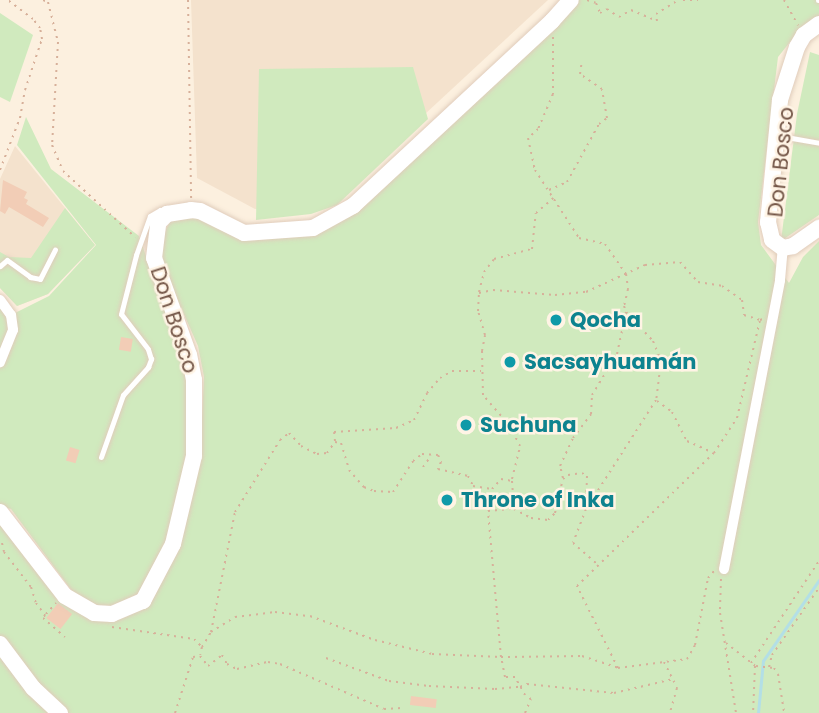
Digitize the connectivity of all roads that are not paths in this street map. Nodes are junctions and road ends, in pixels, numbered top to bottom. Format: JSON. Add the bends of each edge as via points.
{"nodes":[{"id":1,"x":571,"y":0,"type":"edge"},
{"id":2,"x":819,"y":24,"type":"edge"},
{"id":3,"x":785,"y":90,"type":"junction"},
{"id":4,"x":786,"y":137,"type":"junction"},
{"id":5,"x":819,"y":143,"type":"edge"},
{"id":6,"x":167,"y":214,"type":"junction"},
{"id":7,"x":819,"y":228,"type":"edge"},
{"id":8,"x":770,"y":234,"type":"junction"},
{"id":9,"x":783,"y":248,"type":"junction"},
{"id":10,"x":55,"y":250,"type":"dead end"},
{"id":11,"x":0,"y":266,"type":"edge"},
{"id":12,"x":0,"y":300,"type":"edge"},
{"id":13,"x":0,"y":362,"type":"edge"},
{"id":14,"x":101,"y":457,"type":"dead end"},
{"id":15,"x":0,"y":512,"type":"edge"},
{"id":16,"x":724,"y":569,"type":"road end"},
{"id":17,"x":0,"y":644,"type":"edge"},
{"id":18,"x":60,"y":713,"type":"edge"}],
"edges":[{"from":1,"to":6,"type":"street","via":[[354,206],[313,228],[244,233],[200,211]]},
{"from":2,"to":3,"type":"street","name":"Don Bosco","via":[[804,35]]},
{"from":3,"to":4,"type":"street","name":"Don Bosco","via":[[790,101]]},
{"from":3,"to":8,"type":"street","name":"Don Bosco","via":[[780,100]]},
{"from":4,"to":5,"type":"lane"},
{"from":4,"to":8,"type":"street","name":"Don Bosco","via":[[776,223]]},
{"from":6,"to":14,"type":"lane","via":[[160,210],[150,216],[121,314],[151,359],[123,395]]},
{"from":6,"to":15,"type":"street","name":"Don Bosco","via":[[158,223],[155,258],[189,355],[196,405],[186,499],[173,544],[153,587],[143,600],[112,614],[94,613],[64,594]]},
{"from":7,"to":9,"type":"street"},
{"from":8,"to":9,"type":"street","name":"Don Bosco","via":[[776,246]]},
{"from":9,"to":16,"type":"street","via":[[780,280],[765,319]]},
{"from":10,"to":11,"type":"lane","via":[[40,279],[7,260]]},
{"from":12,"to":13,"type":"street","via":[[11,315],[13,330]]},
{"from":17,"to":18,"type":"street","via":[[33,688]]}]}
